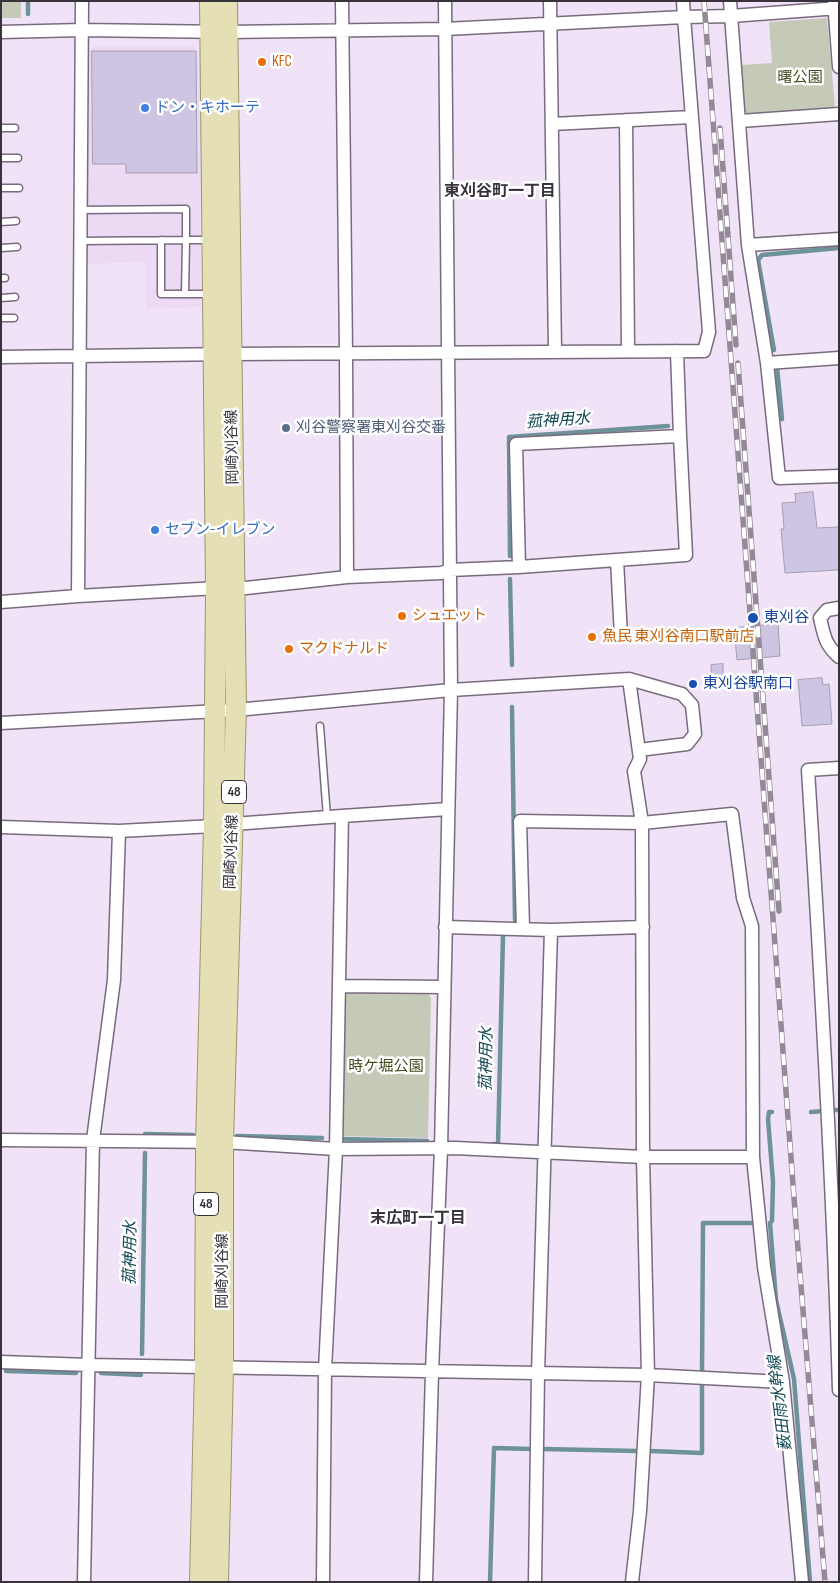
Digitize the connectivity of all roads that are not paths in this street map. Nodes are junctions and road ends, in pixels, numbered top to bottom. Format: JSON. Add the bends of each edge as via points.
{"nodes":[{"id":1,"x":82,"y":1,"type":"edge"},
{"id":2,"x":210,"y":1,"type":"edge"},
{"id":3,"x":227,"y":1,"type":"edge"},
{"id":4,"x":342,"y":1,"type":"edge"},
{"id":5,"x":445,"y":1,"type":"edge"},
{"id":6,"x":550,"y":1,"type":"edge"},
{"id":7,"x":683,"y":1,"type":"edge"},
{"id":8,"x":730,"y":1,"type":"edge"},
{"id":9,"x":836,"y":6,"type":"edge"},
{"id":10,"x":731,"y":16,"type":"junction"},
{"id":11,"x":684,"y":17,"type":"junction"},
{"id":12,"x":550,"y":23,"type":"junction"},
{"id":13,"x":82,"y":30,"type":"junction"},
{"id":14,"x":342,"y":30,"type":"junction"},
{"id":15,"x":446,"y":30,"type":"junction"},
{"id":16,"x":1,"y":32,"type":"edge"},
{"id":17,"x":219,"y":32,"type":"junction"},
{"id":18,"x":839,"y":67,"type":"edge"},
{"id":19,"x":839,"y":114,"type":"edge"},
{"id":20,"x":691,"y":117,"type":"junction"},
{"id":21,"x":626,"y":120,"type":"junction"},
{"id":22,"x":740,"y":121,"type":"junction"},
{"id":23,"x":552,"y":124,"type":"junction"},
{"id":24,"x":1,"y":128,"type":"edge"},
{"id":25,"x":16,"y":128,"type":"dead end"},
{"id":26,"x":1,"y":158,"type":"edge"},
{"id":27,"x":18,"y":158,"type":"dead end"},
{"id":28,"x":1,"y":188,"type":"edge"},
{"id":29,"x":19,"y":188,"type":"dead end"},
{"id":30,"x":81,"y":210,"type":"junction"},
{"id":31,"x":16,"y":221,"type":"dead end"},
{"id":32,"x":1,"y":222,"type":"edge"},
{"id":33,"x":839,"y":239,"type":"edge"},
{"id":34,"x":161,"y":240,"type":"junction"},
{"id":35,"x":186,"y":240,"type":"junction"},
{"id":36,"x":214,"y":240,"type":"junction"},
{"id":37,"x":81,"y":241,"type":"junction"},
{"id":38,"x":748,"y":245,"type":"junction"},
{"id":39,"x":1,"y":248,"type":"edge"},
{"id":40,"x":17,"y":248,"type":"dead end"},
{"id":41,"x":185,"y":294,"type":"junction"},
{"id":42,"x":214,"y":295,"type":"junction"},
{"id":43,"x":15,"y":297,"type":"dead end"},
{"id":44,"x":1,"y":298,"type":"edge"},
{"id":45,"x":1,"y":318,"type":"edge"},
{"id":46,"x":14,"y":318,"type":"dead end"},
{"id":47,"x":628,"y":351,"type":"junction"},
{"id":48,"x":677,"y":351,"type":"junction"},
{"id":49,"x":555,"y":352,"type":"junction"},
{"id":50,"x":346,"y":353,"type":"junction"},
{"id":51,"x":449,"y":353,"type":"junction"},
{"id":52,"x":222,"y":354,"type":"junction"},
{"id":53,"x":1,"y":357,"type":"edge"},
{"id":54,"x":78,"y":357,"type":"junction"},
{"id":55,"x":839,"y":358,"type":"edge"},
{"id":56,"x":768,"y":363,"type":"junction"},
{"id":57,"x":680,"y":436,"type":"junction"},
{"id":58,"x":839,"y":476,"type":"edge"},
{"id":59,"x":617,"y":560,"type":"junction"},
{"id":60,"x":519,"y":567,"type":"junction"},
{"id":61,"x":450,"y":570,"type":"junction"},
{"id":62,"x":347,"y":578,"type":"junction"},
{"id":63,"x":226,"y":587,"type":"junction"},
{"id":64,"x":78,"y":596,"type":"junction"},
{"id":65,"x":1,"y":602,"type":"edge"},
{"id":66,"x":839,"y":608,"type":"edge"},
{"id":67,"x":621,"y":636,"type":"dead end"},
{"id":68,"x":839,"y":657,"type":"edge"},
{"id":69,"x":629,"y":679,"type":"junction"},
{"id":70,"x":451,"y":690,"type":"junction"},
{"id":71,"x":236,"y":710,"type":"junction"},
{"id":72,"x":215,"y":711,"type":"junction"},
{"id":73,"x":1,"y":724,"type":"edge"},
{"id":74,"x":320,"y":726,"type":"dead end"},
{"id":75,"x":639,"y":750,"type":"junction"},
{"id":76,"x":839,"y":768,"type":"edge"},
{"id":77,"x":448,"y":810,"type":"junction"},
{"id":78,"x":342,"y":816,"type":"junction"},
{"id":79,"x":327,"y":817,"type":"junction"},
{"id":80,"x":642,"y":823,"type":"junction"},
{"id":81,"x":224,"y":825,"type":"junction"},
{"id":82,"x":1,"y":827,"type":"edge"},
{"id":83,"x":119,"y":831,"type":"junction"},
{"id":84,"x":445,"y":927,"type":"junction"},
{"id":85,"x":643,"y":927,"type":"junction"},
{"id":86,"x":523,"y":928,"type":"junction"},
{"id":87,"x":551,"y":930,"type":"junction"},
{"id":88,"x":339,"y":986,"type":"junction"},
{"id":89,"x":444,"y":987,"type":"junction"},
{"id":90,"x":1,"y":1140,"type":"edge"},
{"id":91,"x":93,"y":1140,"type":"junction"},
{"id":92,"x":215,"y":1143,"type":"junction"},
{"id":93,"x":336,"y":1149,"type":"junction"},
{"id":94,"x":441,"y":1149,"type":"junction"},
{"id":95,"x":545,"y":1153,"type":"junction"},
{"id":96,"x":643,"y":1157,"type":"junction"},
{"id":97,"x":753,"y":1158,"type":"junction"},
{"id":98,"x":836,"y":1231,"type":"edge"},
{"id":99,"x":1,"y":1362,"type":"edge"},
{"id":100,"x":89,"y":1365,"type":"junction"},
{"id":101,"x":214,"y":1367,"type":"junction"},
{"id":102,"x":325,"y":1370,"type":"junction"},
{"id":103,"x":432,"y":1372,"type":"junction"},
{"id":104,"x":538,"y":1374,"type":"junction"},
{"id":105,"x":648,"y":1375,"type":"junction"},
{"id":106,"x":783,"y":1382,"type":"junction"},
{"id":107,"x":839,"y":1390,"type":"edge"},
{"id":108,"x":84,"y":1582,"type":"edge"},
{"id":109,"x":200,"y":1582,"type":"edge"},
{"id":110,"x":218,"y":1582,"type":"edge"},
{"id":111,"x":323,"y":1582,"type":"edge"},
{"id":112,"x":426,"y":1582,"type":"edge"},
{"id":113,"x":535,"y":1582,"type":"edge"},
{"id":114,"x":632,"y":1582,"type":"edge"},
{"id":115,"x":802,"y":1582,"type":"edge"}],
"edges":[{"from":1,"to":13,"type":"street"},
{"from":2,"to":17,"type":"main road","name":"岡崎刈谷線","number":"48"},
{"from":3,"to":17,"type":"main road","name":"岡崎刈谷線","number":"48"},
{"from":4,"to":14,"type":"street"},
{"from":5,"to":15,"type":"street"},
{"from":6,"to":12,"type":"street"},
{"from":7,"to":11,"type":"street"},
{"from":8,"to":10,"type":"street"},
{"from":9,"to":10,"type":"street"},
{"from":9,"to":18,"type":"street"},
{"from":10,"to":11,"type":"street"},
{"from":10,"to":22,"type":"street"},
{"from":11,"to":12,"type":"street"},
{"from":11,"to":20,"type":"street"},
{"from":12,"to":15,"type":"street"},
{"from":12,"to":23,"type":"street"},
{"from":13,"to":16,"type":"street"},
{"from":13,"to":17,"type":"street"},
{"from":13,"to":30,"type":"street"},
{"from":14,"to":15,"type":"street"},
{"from":14,"to":17,"type":"street"},
{"from":14,"to":50,"type":"street"},
{"from":15,"to":51,"type":"street"},
{"from":17,"to":36,"type":"main road","name":"岡崎刈谷線","number":"48"},
{"from":17,"to":52,"type":"main road","name":"岡崎刈谷線","number":"48"},
{"from":19,"to":22,"type":"street"},
{"from":20,"to":21,"type":"street"},
{"from":20,"to":48,"type":"street","via":[[709,332],[704,351]]},
{"from":21,"to":23,"type":"street"},
{"from":21,"to":47,"type":"street"},
{"from":22,"to":38,"type":"street"},
{"from":23,"to":49,"type":"street"},
{"from":24,"to":25,"type":"lane"},
{"from":26,"to":27,"type":"lane"},
{"from":28,"to":29,"type":"lane"},
{"from":30,"to":35,"type":"lane","via":[[186,209]]},
{"from":30,"to":37,"type":"street"},
{"from":31,"to":32,"type":"lane"},
{"from":33,"to":38,"type":"street"},
{"from":34,"to":35,"type":"lane"},
{"from":34,"to":37,"type":"lane"},
{"from":34,"to":41,"type":"lane","via":[[161,294]]},
{"from":35,"to":36,"type":"lane"},
{"from":35,"to":41,"type":"lane"},
{"from":36,"to":42,"type":"main road","name":"岡崎刈谷線","number":"48"},
{"from":37,"to":54,"type":"street"},
{"from":38,"to":56,"type":"street"},
{"from":39,"to":40,"type":"lane"},
{"from":41,"to":42,"type":"lane"},
{"from":42,"to":52,"type":"main road","name":"岡崎刈谷線","number":"48"},
{"from":43,"to":44,"type":"lane"},
{"from":45,"to":46,"type":"lane"},
{"from":47,"to":48,"type":"street"},
{"from":47,"to":49,"type":"street"},
{"from":48,"to":57,"type":"street"},
{"from":49,"to":51,"type":"street"},
{"from":50,"to":51,"type":"street"},
{"from":50,"to":52,"type":"street"},
{"from":50,"to":62,"type":"street"},
{"from":51,"to":61,"type":"street"},
{"from":52,"to":54,"type":"street"},
{"from":52,"to":63,"type":"main road","name":"岡崎刈谷線","number":"48"},
{"from":53,"to":54,"type":"street"},
{"from":54,"to":64,"type":"street"},
{"from":55,"to":56,"type":"street"},
{"from":56,"to":58,"type":"street","via":[[779,478]]},
{"from":57,"to":59,"type":"street","via":[[686,555]]},
{"from":57,"to":60,"type":"street","via":[[516,444]]},
{"from":59,"to":60,"type":"street"},
{"from":59,"to":67,"type":"street"},
{"from":60,"to":61,"type":"street"},
{"from":61,"to":62,"type":"street"},
{"from":61,"to":70,"type":"street"},
{"from":62,"to":63,"type":"street"},
{"from":63,"to":64,"type":"street"},
{"from":63,"to":71,"type":"main road","name":"岡崎刈谷線","number":"48"},
{"from":63,"to":72,"type":"main road","name":"岡崎刈谷線","number":"48"},
{"from":64,"to":65,"type":"street"},
{"from":66,"to":68,"type":"street","via":[[827,610],[820,618],[828,648]]},
{"from":69,"to":70,"type":"street"},
{"from":69,"to":75,"type":"street"},
{"from":69,"to":75,"type":"street","via":[[682,694],[692,705],[695,734],[687,744]]},
{"from":70,"to":71,"type":"street"},
{"from":70,"to":77,"type":"street"},
{"from":71,"to":72,"type":"street"},
{"from":71,"to":81,"type":"main road","name":"岡崎刈谷線","number":"48"},
{"from":72,"to":73,"type":"street"},
{"from":72,"to":81,"type":"main road","name":"岡崎刈谷線","number":"48"},
{"from":74,"to":79,"type":"lane"},
{"from":75,"to":80,"type":"street","via":[[640,759],[634,771]]},
{"from":76,"to":98,"type":"street","via":[[808,770]]},
{"from":77,"to":78,"type":"street"},
{"from":77,"to":84,"type":"street"},
{"from":78,"to":79,"type":"street"},
{"from":78,"to":88,"type":"street"},
{"from":79,"to":81,"type":"street"},
{"from":80,"to":85,"type":"street"},
{"from":80,"to":86,"type":"street","via":[[520,822]]},
{"from":80,"to":97,"type":"street","via":[[732,814],[743,898],[752,926]]},
{"from":81,"to":83,"type":"street"},
{"from":81,"to":92,"type":"main road","name":"岡崎刈谷線","number":"48"},
{"from":82,"to":83,"type":"street"},
{"from":83,"to":91,"type":"street","via":[[114,980]]},
{"from":84,"to":86,"type":"street"},
{"from":84,"to":89,"type":"street"},
{"from":85,"to":87,"type":"street"},
{"from":85,"to":96,"type":"street"},
{"from":86,"to":87,"type":"street"},
{"from":87,"to":95,"type":"street"},
{"from":88,"to":89,"type":"street"},
{"from":88,"to":93,"type":"street"},
{"from":89,"to":94,"type":"street"},
{"from":90,"to":91,"type":"street"},
{"from":91,"to":92,"type":"street"},
{"from":91,"to":100,"type":"street"},
{"from":92,"to":93,"type":"street"},
{"from":92,"to":101,"type":"main road","name":"岡崎刈谷線","number":"48"},
{"from":93,"to":94,"type":"street"},
{"from":93,"to":102,"type":"street"},
{"from":94,"to":95,"type":"street"},
{"from":94,"to":103,"type":"street"},
{"from":95,"to":96,"type":"street"},
{"from":95,"to":104,"type":"street"},
{"from":96,"to":97,"type":"street"},
{"from":96,"to":105,"type":"street"},
{"from":97,"to":106,"type":"street","via":[[764,1267]]},
{"from":98,"to":107,"type":"street"},
{"from":99,"to":100,"type":"street"},
{"from":100,"to":101,"type":"street"},
{"from":100,"to":108,"type":"street"},
{"from":101,"to":102,"type":"street"},
{"from":101,"to":109,"type":"main road","name":"岡崎刈谷線","number":"48"},
{"from":101,"to":110,"type":"main road","name":"岡崎刈谷線","number":"48"},
{"from":102,"to":103,"type":"street"},
{"from":102,"to":111,"type":"street"},
{"from":103,"to":104,"type":"street"},
{"from":103,"to":112,"type":"street"},
{"from":104,"to":105,"type":"street"},
{"from":104,"to":113,"type":"street"},
{"from":105,"to":106,"type":"street"},
{"from":105,"to":114,"type":"street","via":[[640,1512]]},
{"from":106,"to":115,"type":"street"}]}
